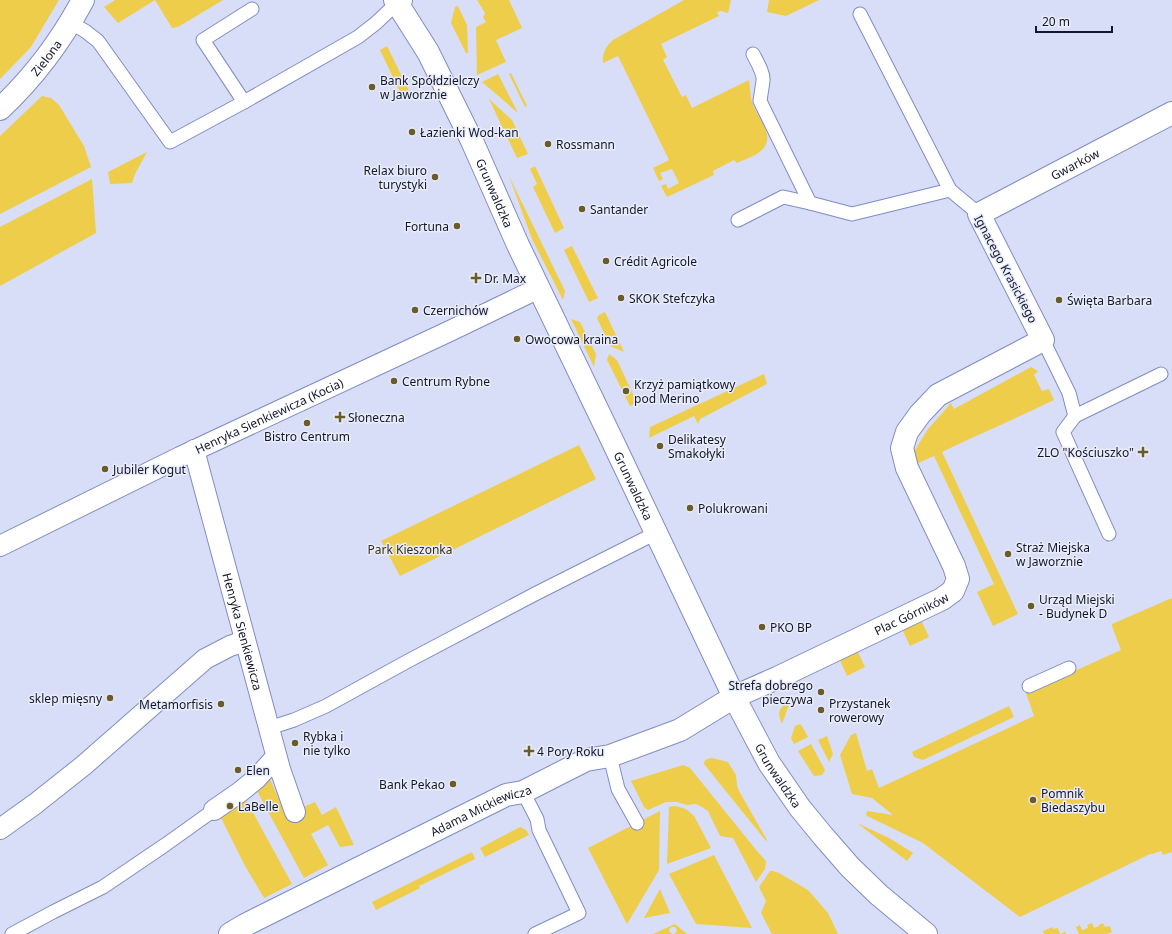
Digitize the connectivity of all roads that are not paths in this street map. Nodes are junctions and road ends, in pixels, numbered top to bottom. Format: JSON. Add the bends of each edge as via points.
{"nodes":[{"id":1,"x":83,"y":0,"type":"edge"},
{"id":2,"x":398,"y":1,"type":"edge"},
{"id":3,"x":252,"y":9,"type":"dead end"},
{"id":4,"x":860,"y":14,"type":"dead end"},
{"id":5,"x":71,"y":23,"type":"junction"},
{"id":6,"x":753,"y":54,"type":"dead end"},
{"id":7,"x":244,"y":102,"type":"junction"},
{"id":8,"x":0,"y":109,"type":"edge"},
{"id":9,"x":1172,"y":113,"type":"edge"},
{"id":10,"x":950,"y":190,"type":"junction"},
{"id":11,"x":810,"y":203,"type":"junction"},
{"id":12,"x":979,"y":214,"type":"junction"},
{"id":13,"x":738,"y":220,"type":"dead end"},
{"id":14,"x":539,"y":288,"type":"junction"},
{"id":15,"x":1043,"y":340,"type":"junction"},
{"id":16,"x":1161,"y":374,"type":"dead end"},
{"id":17,"x":1075,"y":416,"type":"junction"},
{"id":18,"x":194,"y":450,"type":"junction"},
{"id":19,"x":656,"y":533,"type":"junction"},
{"id":20,"x":1109,"y":534,"type":"dead end"},
{"id":21,"x":0,"y":546,"type":"edge"},
{"id":22,"x":245,"y":641,"type":"junction"},
{"id":23,"x":1069,"y":668,"type":"dead end"},
{"id":24,"x":1029,"y":686,"type":"dead end"},
{"id":25,"x":734,"y":697,"type":"junction"},
{"id":26,"x":269,"y":728,"type":"junction"},
{"id":27,"x":610,"y":756,"type":"junction"},
{"id":28,"x":276,"y":757,"type":"junction"},
{"id":29,"x":523,"y":792,"type":"junction"},
{"id":30,"x":214,"y":810,"type":"joint"},
{"id":31,"x":295,"y":812,"type":"dead end"},
{"id":32,"x":636,"y":823,"type":"dead end"},
{"id":33,"x":0,"y":829,"type":"edge"},
{"id":34,"x":12,"y":934,"type":"edge"},
{"id":35,"x":230,"y":934,"type":"edge"},
{"id":36,"x":535,"y":934,"type":"edge"},
{"id":37,"x":926,"y":934,"type":"edge"}],
"edges":[{"from":1,"to":5,"type":"street","name":"Zielona"},
{"from":2,"to":7,"type":"lane","via":[[358,37]]},
{"from":2,"to":14,"type":"street","name":"Grunwaldzka","via":[[432,59]]},
{"from":3,"to":7,"type":"lane","via":[[203,40]]},
{"from":4,"to":10,"type":"lane","name":"Ignacego Krasickiego"},
{"from":5,"to":7,"type":"lane","via":[[98,41],[170,142]]},
{"from":5,"to":8,"type":"street","name":"Zielona","via":[[41,65]]},
{"from":6,"to":11,"type":"lane","via":[[763,80],[760,101]]},
{"from":9,"to":12,"type":"street","name":"Gwarków"},
{"from":10,"to":11,"type":"lane","via":[[852,214]]},
{"from":10,"to":12,"type":"lane","name":"Ignacego Krasickiego"},
{"from":11,"to":13,"type":"lane","via":[[783,197]]},
{"from":12,"to":15,"type":"street","name":"Ignacego Krasickiego"},
{"from":14,"to":18,"type":"street","name":"Henryka Sienkiewicza (Kocia)"},
{"from":14,"to":19,"type":"street","name":"Grunwaldzka"},
{"from":15,"to":17,"type":"lane","via":[[1069,393]]},
{"from":15,"to":25,"type":"street","name":"Plac Górników","via":[[938,395],[907,432],[902,448],[907,468],[954,566],[958,579],[953,591],[942,599]]},
{"from":16,"to":17,"type":"lane"},
{"from":17,"to":20,"type":"lane","via":[[1063,432]]},
{"from":18,"to":21,"type":"street","name":"Henryka Sienkiewicza (Kocia)"},
{"from":18,"to":22,"type":"street","name":"Henryka Sienkiewicza"},
{"from":19,"to":25,"type":"street","name":"Grunwaldzka"},
{"from":19,"to":26,"type":"lane","via":[[326,706]]},
{"from":22,"to":26,"type":"street","name":"Henryka Sienkiewicza"},
{"from":22,"to":33,"type":"street","via":[[205,660],[77,770]]},
{"from":23,"to":24,"type":"lane"},
{"from":25,"to":27,"type":"street","name":"Adama Mickiewicza","via":[[680,730]]},
{"from":25,"to":37,"type":"street","name":"Grunwaldzka","via":[[776,775],[800,808],[850,867]]},
{"from":26,"to":28,"type":"street","name":"Henryka Sienkiewicza"},
{"from":27,"to":29,"type":"street","name":"Adama Mickiewicza","via":[[586,760]]},
{"from":27,"to":32,"type":"lane","via":[[618,788]]},
{"from":28,"to":30,"type":"street","via":[[256,779]]},
{"from":28,"to":31,"type":"street","name":"Henryka Sienkiewicza"},
{"from":29,"to":35,"type":"street","name":"Adama Mickiewicza","via":[[506,795]]},
{"from":29,"to":36,"type":"lane","via":[[579,913]]},
{"from":30,"to":34,"type":"lane","via":[[103,887]]}]}
